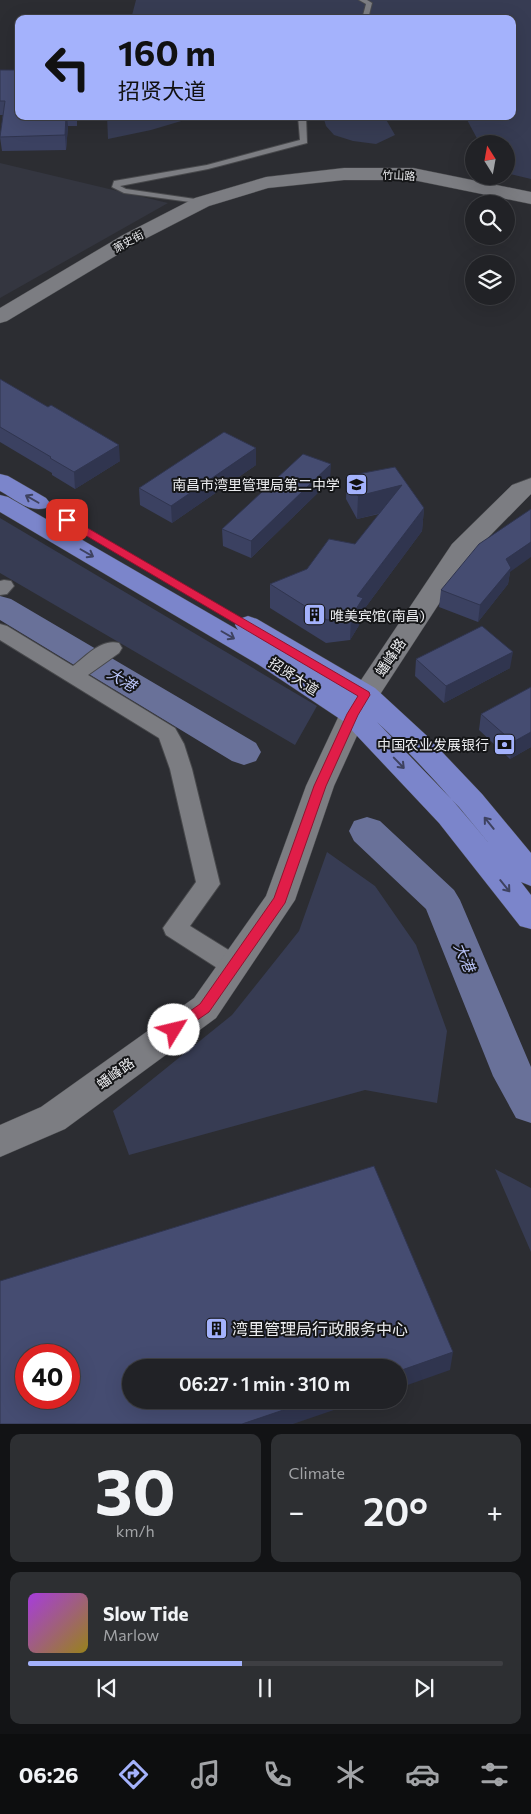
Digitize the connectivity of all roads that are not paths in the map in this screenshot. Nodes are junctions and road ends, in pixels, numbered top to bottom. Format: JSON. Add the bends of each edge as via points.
{"nodes":[{"id":1,"x":362,"y":0,"type":"edge"},
{"id":2,"x":366,"y":15,"type":"edge"},
{"id":3,"x":302,"y":120,"type":"edge"},
{"id":4,"x":266,"y":183,"type":"joint"},
{"id":5,"x":531,"y":198,"type":"edge"},
{"id":6,"x":202,"y":202,"type":"junction"},
{"id":7,"x":0,"y":317,"type":"edge"},
{"id":8,"x":0,"y":481,"type":"edge"},
{"id":9,"x":531,"y":485,"type":"edge"},
{"id":10,"x":0,"y":502,"type":"edge"},
{"id":11,"x":0,"y":631,"type":"edge"},
{"id":12,"x":112,"y":648,"type":"dead end"},
{"id":13,"x":74,"y":675,"type":"junction"},
{"id":14,"x":359,"y":704,"type":"junction"},
{"id":15,"x":531,"y":874,"type":"edge"},
{"id":16,"x":531,"y":917,"type":"edge"},
{"id":17,"x":234,"y":966,"type":"junction"},
{"id":18,"x":0,"y":1142,"type":"edge"}],
"edges":[{"from":1,"to":2,"type":"lane","via":[[369,3]]},
{"from":3,"to":6,"type":"lane","via":[[304,141],[208,167],[117,183],[116,187],[124,191]]},
{"from":4,"to":5,"type":"street","name":"竹山路","via":[[344,174],[413,174]]},
{"from":4,"to":6,"type":"street","name":"萧史街"},
{"from":6,"to":7,"type":"street","name":"萧史街","via":[[130,238]]},
{"from":14,"to":8,"type":"main road","name":"招贤大道","one_way":true,"via":[[283,645]]},
{"from":9,"to":14,"type":"street","name":"蟠峰路","via":[[520,490],[461,550]]},
{"from":10,"to":14,"type":"main road","name":"招贤大道","one_way":true,"via":[[268,659]]},
{"from":11,"to":13,"type":"street"},
{"from":12,"to":13,"type":"street"},
{"from":13,"to":17,"type":"street","via":[[167,733],[173,744],[208,884],[175,928]]},
{"from":15,"to":14,"type":"main road","name":"招贤大道","one_way":true,"via":[[472,802],[416,742]]},
{"from":14,"to":16,"type":"main road","name":"招贤大道","one_way":true},
{"from":14,"to":17,"type":"street","name":"蟠峰路","via":[[320,786],[280,900]]},
{"from":17,"to":18,"type":"street","name":"蟠峰路","via":[[204,1008],[53,1118]]}]}
